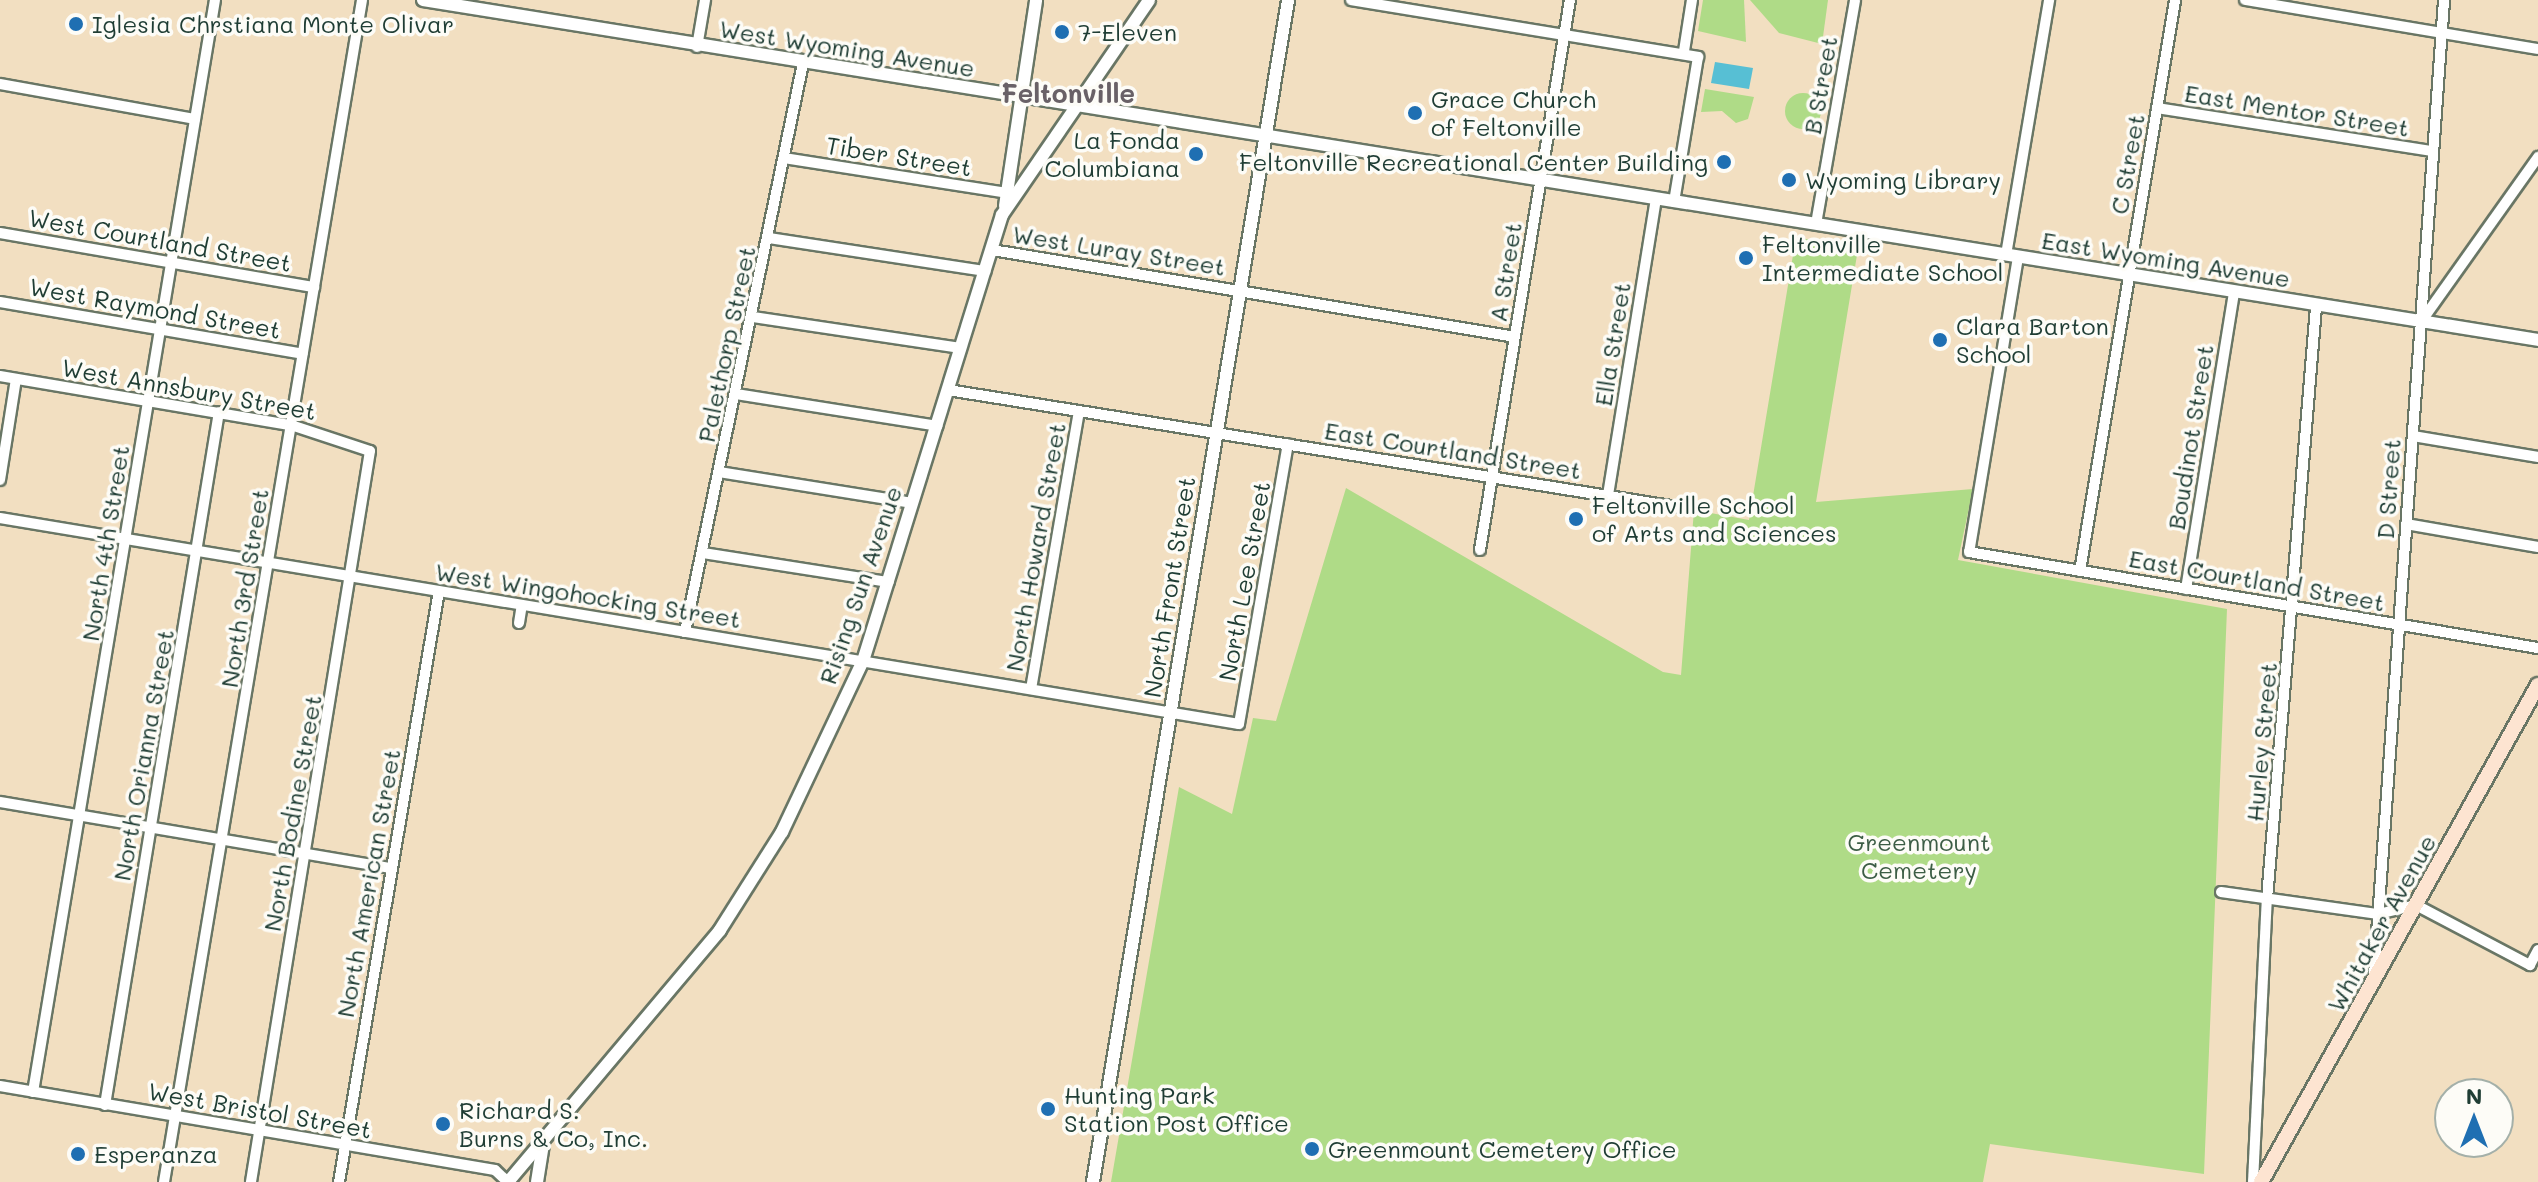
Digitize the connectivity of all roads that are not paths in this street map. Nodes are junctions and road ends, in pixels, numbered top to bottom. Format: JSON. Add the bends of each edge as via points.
{"nodes":[{"id":1,"x":215,"y":0,"type":"edge"},
{"id":2,"x":362,"y":0,"type":"edge"},
{"id":3,"x":423,"y":0,"type":"edge"},
{"id":4,"x":705,"y":0,"type":"edge"},
{"id":5,"x":1036,"y":0,"type":"edge"},
{"id":6,"x":1149,"y":0,"type":"edge"},
{"id":7,"x":1288,"y":0,"type":"edge"},
{"id":8,"x":1351,"y":0,"type":"edge"},
{"id":9,"x":1570,"y":0,"type":"edge"},
{"id":10,"x":1692,"y":0,"type":"edge"},
{"id":11,"x":1855,"y":0,"type":"edge"},
{"id":12,"x":2049,"y":0,"type":"edge"},
{"id":13,"x":2175,"y":0,"type":"edge"},
{"id":14,"x":2245,"y":0,"type":"edge"},
{"id":15,"x":2444,"y":0,"type":"edge"},
{"id":16,"x":1565,"y":33,"type":"junction"},
{"id":17,"x":2441,"y":33,"type":"junction"},
{"id":18,"x":697,"y":47,"type":"junction"},
{"id":19,"x":2538,"y":49,"type":"edge"},
{"id":20,"x":1684,"y":51,"type":"junction"},
{"id":21,"x":803,"y":63,"type":"junction"},
{"id":22,"x":0,"y":84,"type":"edge"},
{"id":23,"x":1022,"y":98,"type":"junction"},
{"id":24,"x":1080,"y":107,"type":"junction"},
{"id":25,"x":2157,"y":108,"type":"junction"},
{"id":26,"x":195,"y":119,"type":"junction"},
{"id":27,"x":1265,"y":137,"type":"junction"},
{"id":28,"x":2431,"y":151,"type":"junction"},
{"id":29,"x":2538,"y":157,"type":"edge"},
{"id":30,"x":784,"y":158,"type":"junction"},
{"id":31,"x":1539,"y":181,"type":"junction"},
{"id":32,"x":1008,"y":193,"type":"junction"},
{"id":33,"x":1656,"y":199,"type":"junction"},
{"id":34,"x":1674,"y":202,"type":"junction"},
{"id":35,"x":1002,"y":215,"type":"junction"},
{"id":36,"x":1816,"y":224,"type":"junction"},
{"id":37,"x":0,"y":233,"type":"edge"},
{"id":38,"x":769,"y":238,"type":"junction"},
{"id":39,"x":992,"y":250,"type":"junction"},
{"id":40,"x":2012,"y":256,"type":"junction"},
{"id":41,"x":172,"y":262,"type":"junction"},
{"id":42,"x":985,"y":271,"type":"junction"},
{"id":43,"x":2129,"y":275,"type":"junction"},
{"id":44,"x":314,"y":287,"type":"junction"},
{"id":45,"x":1240,"y":290,"type":"junction"},
{"id":46,"x":2234,"y":292,"type":"junction"},
{"id":47,"x":0,"y":302,"type":"edge"},
{"id":48,"x":2316,"y":307,"type":"junction"},
{"id":49,"x":753,"y":317,"type":"junction"},
{"id":50,"x":2422,"y":321,"type":"junction"},
{"id":51,"x":161,"y":329,"type":"junction"},
{"id":52,"x":1515,"y":337,"type":"junction"},
{"id":53,"x":2538,"y":340,"type":"edge"},
{"id":54,"x":961,"y":348,"type":"junction"},
{"id":55,"x":303,"y":354,"type":"junction"},
{"id":56,"x":0,"y":376,"type":"edge"},
{"id":57,"x":16,"y":379,"type":"junction"},
{"id":58,"x":948,"y":390,"type":"junction"},
{"id":59,"x":736,"y":394,"type":"junction"},
{"id":60,"x":148,"y":400,"type":"junction"},
{"id":61,"x":1079,"y":411,"type":"junction"},
{"id":62,"x":219,"y":412,"type":"junction"},
{"id":63,"x":291,"y":425,"type":"junction"},
{"id":64,"x":937,"y":426,"type":"junction"},
{"id":65,"x":1216,"y":433,"type":"junction"},
{"id":66,"x":2413,"y":436,"type":"junction"},
{"id":67,"x":1288,"y":444,"type":"junction"},
{"id":68,"x":369,"y":450,"type":"joint"},
{"id":69,"x":2538,"y":457,"type":"edge"},
{"id":70,"x":719,"y":472,"type":"junction"},
{"id":71,"x":1493,"y":477,"type":"junction"},
{"id":72,"x":0,"y":480,"type":"edge"},
{"id":73,"x":1608,"y":495,"type":"junction"},
{"id":74,"x":913,"y":503,"type":"junction"},
{"id":75,"x":1683,"y":508,"type":"dead end"},
{"id":76,"x":0,"y":518,"type":"edge"},
{"id":77,"x":2406,"y":524,"type":"junction"},
{"id":78,"x":126,"y":539,"type":"junction"},
{"id":79,"x":2538,"y":547,"type":"edge"},
{"id":80,"x":1480,"y":550,"type":"dead end"},
{"id":81,"x":198,"y":551,"type":"junction"},
{"id":82,"x":703,"y":553,"type":"junction"},
{"id":83,"x":269,"y":562,"type":"junction"},
{"id":84,"x":2080,"y":571,"type":"junction"},
{"id":85,"x":353,"y":576,"type":"junction"},
{"id":86,"x":889,"y":582,"type":"junction"},
{"id":87,"x":2186,"y":589,"type":"junction"},
{"id":88,"x":439,"y":591,"type":"junction"},
{"id":89,"x":522,"y":605,"type":"junction"},
{"id":90,"x":2292,"y":607,"type":"junction"},
{"id":91,"x":519,"y":623,"type":"dead end"},
{"id":92,"x":2399,"y":625,"type":"junction"},
{"id":93,"x":685,"y":632,"type":"junction"},
{"id":94,"x":2538,"y":648,"type":"edge"},
{"id":95,"x":863,"y":661,"type":"junction"},
{"id":96,"x":2538,"y":685,"type":"edge"},
{"id":97,"x":1031,"y":689,"type":"junction"},
{"id":98,"x":1170,"y":712,"type":"junction"},
{"id":99,"x":1239,"y":724,"type":"joint"},
{"id":100,"x":0,"y":802,"type":"edge"},
{"id":101,"x":79,"y":816,"type":"junction"},
{"id":102,"x":150,"y":828,"type":"junction"},
{"id":103,"x":223,"y":840,"type":"junction"},
{"id":104,"x":305,"y":854,"type":"junction"},
{"id":105,"x":390,"y":868,"type":"junction"},
{"id":106,"x":2221,"y":892,"type":"dead end"},
{"id":107,"x":2267,"y":899,"type":"junction"},
{"id":108,"x":2416,"y":905,"type":"junction"},
{"id":109,"x":2378,"y":914,"type":"junction"},
{"id":110,"x":2538,"y":950,"type":"edge"},
{"id":111,"x":2374,"y":981,"type":"junction"},
{"id":112,"x":0,"y":1086,"type":"edge"},
{"id":113,"x":33,"y":1092,"type":"junction"},
{"id":114,"x":105,"y":1105,"type":"junction"},
{"id":115,"x":176,"y":1115,"type":"junction"},
{"id":116,"x":260,"y":1132,"type":"junction"},
{"id":117,"x":543,"y":1144,"type":"junction"},
{"id":118,"x":345,"y":1145,"type":"junction"},
{"id":119,"x":164,"y":1182,"type":"edge"},
{"id":120,"x":251,"y":1182,"type":"edge"},
{"id":121,"x":339,"y":1182,"type":"edge"},
{"id":122,"x":508,"y":1182,"type":"edge"},
{"id":123,"x":537,"y":1182,"type":"edge"},
{"id":124,"x":1093,"y":1182,"type":"edge"},
{"id":125,"x":2253,"y":1182,"type":"edge"},
{"id":126,"x":2261,"y":1182,"type":"edge"}],
"edges":[{"from":1,"to":26,"type":"street","name":"North 4th Street"},
{"from":2,"to":44,"type":"street","name":"North 3rd Street"},
{"from":3,"to":18,"type":"street","name":"West Wyoming Avenue"},
{"from":4,"to":18,"type":"street"},
{"from":5,"to":23,"type":"street"},
{"from":6,"to":24,"type":"street","name":"Rising Sun Avenue"},
{"from":7,"to":27,"type":"street","name":"North Front Street"},
{"from":8,"to":16,"type":"street"},
{"from":9,"to":16,"type":"street","name":"A Street"},
{"from":10,"to":20,"type":"street"},
{"from":11,"to":36,"type":"street","name":"B Street"},
{"from":12,"to":40,"type":"street"},
{"from":13,"to":25,"type":"street","name":"C Street"},
{"from":14,"to":17,"type":"street"},
{"from":15,"to":17,"type":"street","name":"D Street"},
{"from":16,"to":20,"type":"street"},
{"from":16,"to":31,"type":"street","name":"A Street"},
{"from":17,"to":19,"type":"street"},
{"from":17,"to":28,"type":"street","name":"D Street"},
{"from":18,"to":21,"type":"street","name":"West Wyoming Avenue"},
{"from":20,"to":34,"type":"street","via":[[1698,57]]},
{"from":21,"to":23,"type":"street","name":"West Wyoming Avenue"},
{"from":21,"to":30,"type":"street","name":"Palethorp Street"},
{"from":22,"to":26,"type":"street"},
{"from":23,"to":24,"type":"street","name":"West Wyoming Avenue"},
{"from":23,"to":32,"type":"street"},
{"from":24,"to":27,"type":"street","name":"West Wyoming Avenue"},
{"from":24,"to":35,"type":"street","name":"Rising Sun Avenue"},
{"from":25,"to":28,"type":"street","name":"East Mentor Street"},
{"from":25,"to":43,"type":"street","name":"C Street"},
{"from":26,"to":41,"type":"street","name":"North 4th Street"},
{"from":27,"to":31,"type":"street","name":"East Wyoming Avenue"},
{"from":27,"to":45,"type":"street","name":"North Front Street"},
{"from":28,"to":50,"type":"street","name":"D Street"},
{"from":29,"to":50,"type":"street"},
{"from":30,"to":32,"type":"street","name":"Tiber Street"},
{"from":30,"to":38,"type":"street","name":"Palethorp Street"},
{"from":31,"to":33,"type":"street","name":"East Wyoming Avenue"},
{"from":31,"to":52,"type":"street","name":"A Street"},
{"from":32,"to":35,"type":"street"},
{"from":33,"to":34,"type":"street","name":"East Wyoming Avenue"},
{"from":33,"to":73,"type":"street","name":"Ella Street"},
{"from":34,"to":36,"type":"street","name":"East Wyoming Avenue"},
{"from":35,"to":39,"type":"street","name":"Rising Sun Avenue"},
{"from":36,"to":40,"type":"street","name":"East Wyoming Avenue"},
{"from":37,"to":41,"type":"street","name":"West Courtland Street"},
{"from":38,"to":42,"type":"street","name":"West Luray Street"},
{"from":38,"to":49,"type":"street","name":"Palethorp Street"},
{"from":39,"to":42,"type":"street","name":"Rising Sun Avenue"},
{"from":39,"to":45,"type":"street","name":"West Luray Street"},
{"from":40,"to":43,"type":"street","name":"East Wyoming Avenue"},
{"from":40,"to":84,"type":"street","name":"East Courtland Street","via":[[1969,552]]},
{"from":41,"to":44,"type":"street","name":"West Courtland Street"},
{"from":41,"to":51,"type":"street","name":"North 4th Street"},
{"from":42,"to":54,"type":"street","name":"Rising Sun Avenue"},
{"from":43,"to":46,"type":"street","name":"East Wyoming Avenue"},
{"from":43,"to":84,"type":"street","name":"C Street"},
{"from":44,"to":55,"type":"street","name":"North 3rd Street"},
{"from":45,"to":52,"type":"street","name":"West Luray Street"},
{"from":45,"to":65,"type":"street","name":"North Front Street"},
{"from":46,"to":48,"type":"street","name":"East Wyoming Avenue"},
{"from":46,"to":87,"type":"street","name":"Boudinot Street"},
{"from":47,"to":51,"type":"street","name":"West Raymond Street"},
{"from":48,"to":50,"type":"street","name":"East Wyoming Avenue"},
{"from":48,"to":90,"type":"street","name":"Hurley Street"},
{"from":49,"to":54,"type":"street"},
{"from":49,"to":59,"type":"street","name":"Palethorp Street"},
{"from":50,"to":53,"type":"street","name":"East Wyoming Avenue"},
{"from":50,"to":66,"type":"street","name":"D Street"},
{"from":51,"to":55,"type":"street","name":"West Raymond Street"},
{"from":51,"to":60,"type":"street","name":"North 4th Street"},
{"from":52,"to":71,"type":"street","name":"A Street"},
{"from":54,"to":58,"type":"street","name":"Rising Sun Avenue"},
{"from":55,"to":63,"type":"street","name":"North 3rd Street"},
{"from":56,"to":57,"type":"street","name":"West Annsbury Street"},
{"from":57,"to":60,"type":"street","name":"West Annsbury Street"},
{"from":57,"to":72,"type":"street"},
{"from":58,"to":61,"type":"street"},
{"from":58,"to":64,"type":"street","name":"Rising Sun Avenue"},
{"from":59,"to":64,"type":"street"},
{"from":59,"to":70,"type":"street","name":"Palethorp Street"},
{"from":60,"to":62,"type":"street","name":"West Annsbury Street"},
{"from":60,"to":78,"type":"street","name":"North 4th Street"},
{"from":61,"to":65,"type":"street"},
{"from":61,"to":97,"type":"street","name":"North Howard Street"},
{"from":62,"to":63,"type":"street","name":"West Annsbury Street"},
{"from":62,"to":81,"type":"street","name":"North Orianna Street"},
{"from":63,"to":68,"type":"street","name":"West Annsbury Street"},
{"from":63,"to":83,"type":"street","name":"North 3rd Street"},
{"from":64,"to":74,"type":"street","name":"Rising Sun Avenue"},
{"from":65,"to":67,"type":"street","name":"East Courtland Street"},
{"from":65,"to":98,"type":"street","name":"North Front Street"},
{"from":66,"to":69,"type":"street"},
{"from":66,"to":77,"type":"street","name":"D Street"},
{"from":67,"to":71,"type":"street","name":"East Courtland Street"},
{"from":67,"to":99,"type":"street","name":"North Lee Street"},
{"from":68,"to":85,"type":"street","name":"North Bodine Street"},
{"from":70,"to":74,"type":"street"},
{"from":70,"to":82,"type":"street","name":"Palethorp Street"},
{"from":71,"to":73,"type":"street","name":"East Courtland Street"},
{"from":71,"to":80,"type":"street","name":"A Street"},
{"from":73,"to":75,"type":"street","name":"East Courtland Street"},
{"from":74,"to":86,"type":"street","name":"Rising Sun Avenue"},
{"from":76,"to":78,"type":"street","name":"West Wingohocking Street"},
{"from":77,"to":79,"type":"street"},
{"from":77,"to":92,"type":"street","name":"D Street"},
{"from":78,"to":81,"type":"street","name":"West Wingohocking Street"},
{"from":78,"to":101,"type":"street","name":"North 4th Street"},
{"from":81,"to":83,"type":"street","name":"West Wingohocking Street"},
{"from":81,"to":102,"type":"street","name":"North Orianna Street"},
{"from":82,"to":86,"type":"street"},
{"from":82,"to":93,"type":"street","name":"Palethorp Street"},
{"from":83,"to":85,"type":"street","name":"West Wingohocking Street"},
{"from":83,"to":103,"type":"street","name":"North 3rd Street"},
{"from":84,"to":87,"type":"street","name":"East Courtland Street"},
{"from":85,"to":88,"type":"street","name":"West Wingohocking Street"},
{"from":85,"to":104,"type":"street","name":"North Bodine Street"},
{"from":86,"to":95,"type":"street","name":"Rising Sun Avenue"},
{"from":87,"to":90,"type":"street","name":"East Courtland Street"},
{"from":88,"to":89,"type":"street","name":"West Wingohocking Street"},
{"from":88,"to":105,"type":"street","name":"North American Street"},
{"from":89,"to":91,"type":"street"},
{"from":89,"to":93,"type":"street","name":"West Wingohocking Street"},
{"from":90,"to":92,"type":"street","name":"East Courtland Street"},
{"from":90,"to":107,"type":"street","name":"Hurley Street"},
{"from":92,"to":94,"type":"street","name":"East Courtland Street"},
{"from":92,"to":109,"type":"street","name":"D Street"},
{"from":93,"to":95,"type":"street","name":"West Wingohocking Street"},
{"from":95,"to":97,"type":"street","name":"West Wingohocking Street"},
{"from":95,"to":117,"type":"street","name":"Rising Sun Avenue","via":[[782,832],[720,930]]},
{"from":96,"to":108,"type":"main road","name":"Whitaker Avenue"},
{"from":97,"to":98,"type":"street","name":"West Wingohocking Street"},
{"from":98,"to":99,"type":"street","name":"West Wingohocking Street"},
{"from":98,"to":124,"type":"street","name":"North Front Street"},
{"from":100,"to":101,"type":"street"},
{"from":101,"to":102,"type":"street"},
{"from":101,"to":113,"type":"street","name":"North 4th Street"},
{"from":102,"to":103,"type":"street"},
{"from":102,"to":114,"type":"street","name":"North Orianna Street"},
{"from":103,"to":104,"type":"street"},
{"from":103,"to":115,"type":"street","name":"North 3rd Street"},
{"from":104,"to":105,"type":"street"},
{"from":104,"to":116,"type":"street","name":"North Bodine Street"},
{"from":105,"to":118,"type":"street","name":"North American Street"},
{"from":106,"to":107,"type":"street"},
{"from":107,"to":109,"type":"street"},
{"from":107,"to":125,"type":"street","name":"Hurley Street"},
{"from":108,"to":109,"type":"street"},
{"from":108,"to":110,"type":"street","via":[[2530,965]]},
{"from":108,"to":111,"type":"main road","name":"Whitaker Avenue"},
{"from":109,"to":111,"type":"street","name":"D Street"},
{"from":111,"to":126,"type":"main road","name":"Whitaker Avenue"},
{"from":112,"to":113,"type":"street","name":"West Bristol Street"},
{"from":113,"to":114,"type":"street","name":"West Bristol Street"},
{"from":114,"to":115,"type":"street","name":"West Bristol Street"},
{"from":115,"to":116,"type":"street","name":"West Bristol Street"},
{"from":115,"to":119,"type":"street","name":"North 3rd Street"},
{"from":116,"to":118,"type":"street","name":"West Bristol Street"},
{"from":116,"to":120,"type":"street","name":"North Bodine Street"},
{"from":117,"to":122,"type":"street","name":"Rising Sun Avenue"},
{"from":117,"to":123,"type":"street"},
{"from":118,"to":121,"type":"street","name":"North American Street"},
{"from":118,"to":122,"type":"street","name":"West Bristol Street","via":[[495,1170]]}]}
